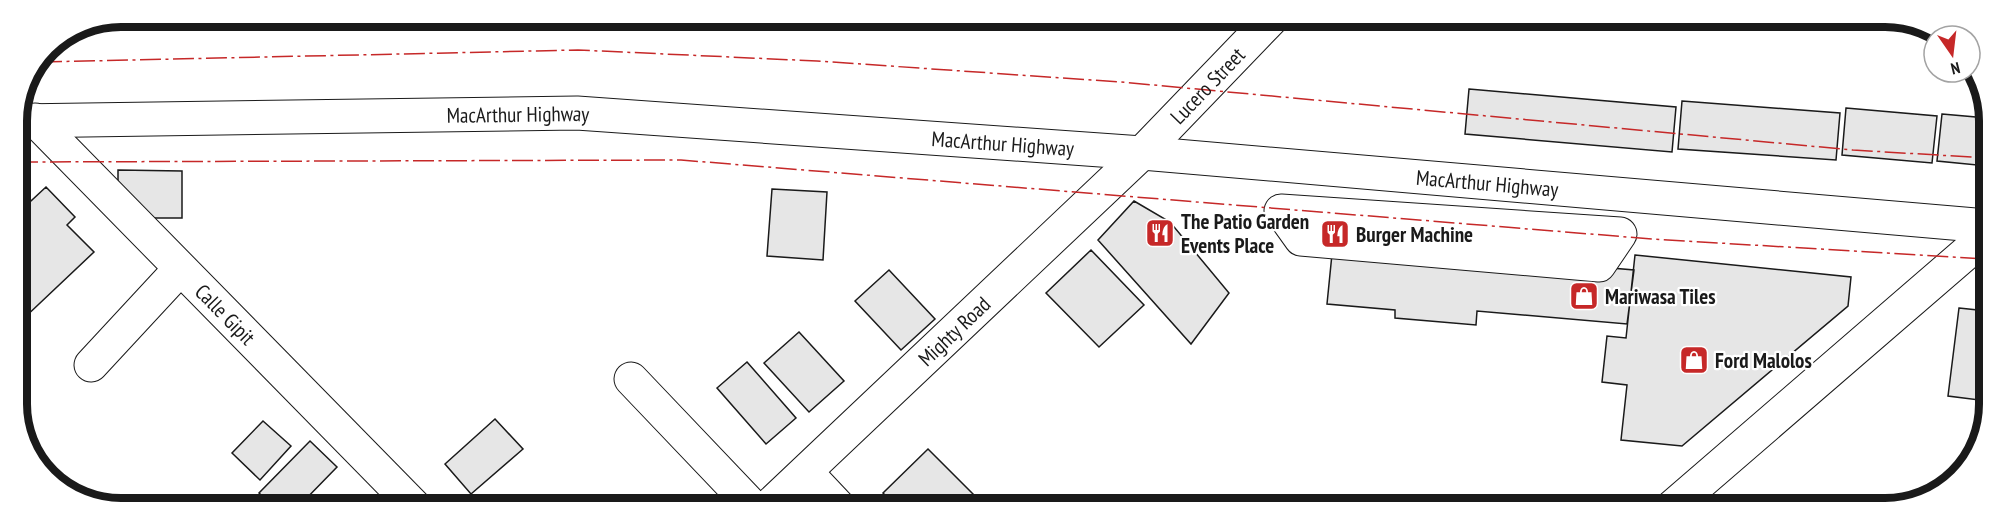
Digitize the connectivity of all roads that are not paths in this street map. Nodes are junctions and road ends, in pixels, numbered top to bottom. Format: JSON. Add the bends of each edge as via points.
{"nodes":[{"id":1,"x":1263,"y":27,"type":"edge"},
{"id":2,"x":27,"y":120,"type":"edge"},
{"id":3,"x":27,"y":121,"type":"edge"},
{"id":4,"x":1142,"y":153,"type":"junction"},
{"id":5,"x":1445,"y":180,"type":"junction"},
{"id":6,"x":1444,"y":222,"type":"junction"},
{"id":7,"x":1979,"y":225,"type":"edge"},
{"id":8,"x":1979,"y":242,"type":"edge"},
{"id":9,"x":180,"y":269,"type":"junction"},
{"id":10,"x":90,"y":365,"type":"dead end"},
{"id":11,"x":631,"y":379,"type":"dead end"},
{"id":12,"x":806,"y":472,"type":"junction"},
{"id":13,"x":406,"y":498,"type":"edge"},
{"id":14,"x":744,"y":498,"type":"edge"},
{"id":15,"x":778,"y":498,"type":"edge"},
{"id":16,"x":831,"y":498,"type":"edge"},
{"id":17,"x":1683,"y":498,"type":"edge"}],
"edges":[{"from":1,"to":4,"type":"main road","name":"Lucero Street"},
{"from":2,"to":4,"type":"main road","name":"MacArthur Highway","via":[[577,113]]},
{"from":3,"to":9,"type":"main road","name":"Calle Gipit"},
{"from":4,"to":5,"type":"main road","name":"MacArthur Highway"},
{"from":4,"to":12,"type":"main road","name":"Mighty Road"},
{"from":5,"to":6,"type":"main road"},
{"from":5,"to":7,"type":"main road","name":"MacArthur Highway"},
{"from":6,"to":6,"type":"main road","via":[[1491,225],[1620,234],[1599,265],[1301,239],[1281,211]]},
{"from":8,"to":17,"type":"main road"},
{"from":9,"to":10,"type":"main road"},
{"from":9,"to":13,"type":"main road","name":"Calle Gipit"},
{"from":11,"to":14,"type":"main road"},
{"from":12,"to":15,"type":"main road","name":"Mighty Road"},
{"from":12,"to":16,"type":"main road"}]}
